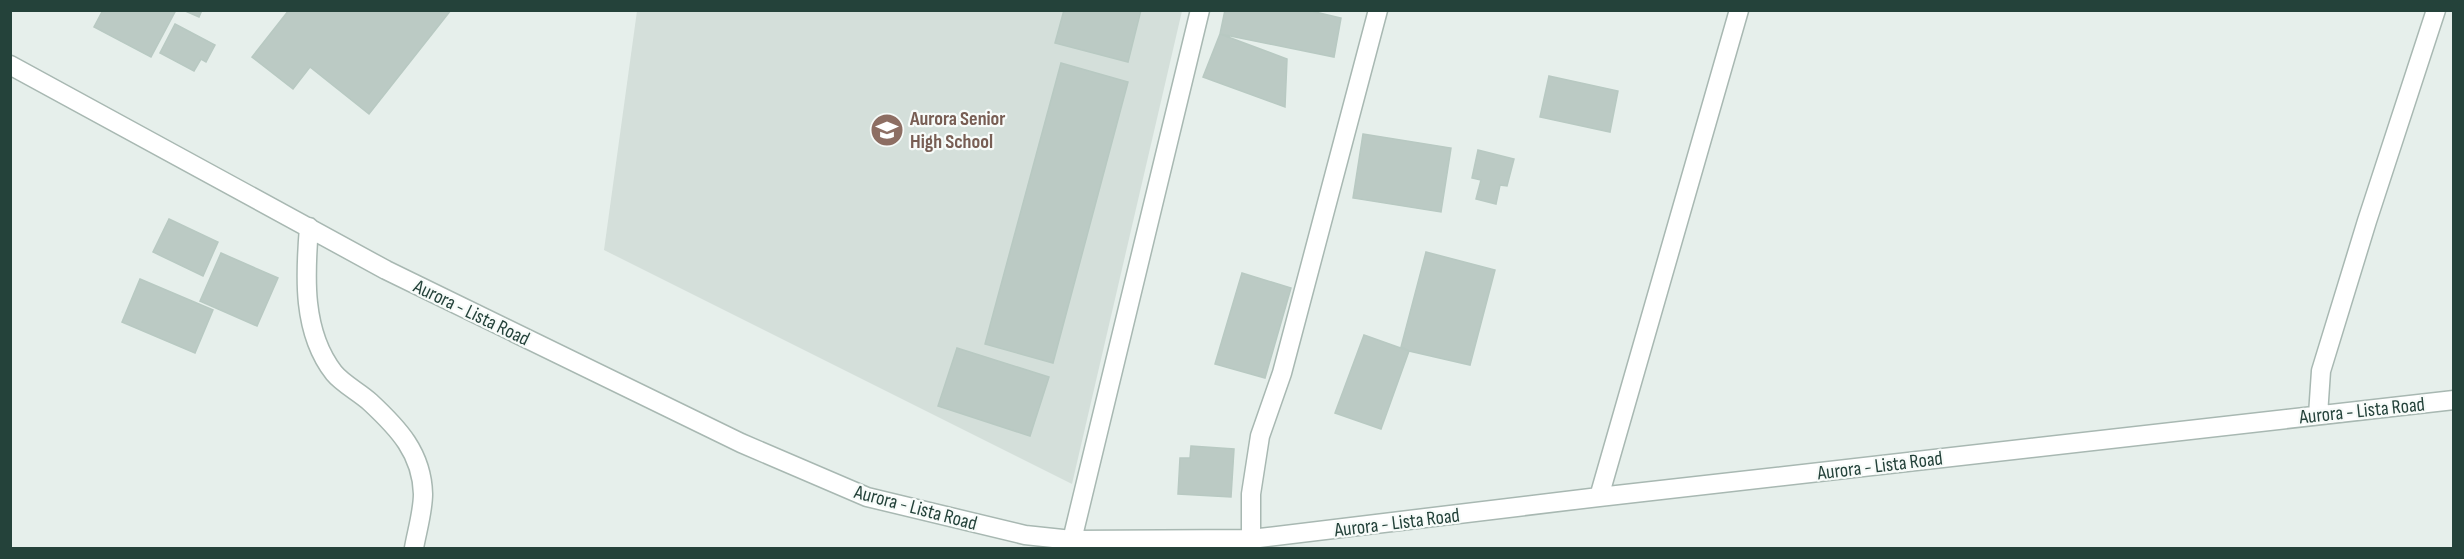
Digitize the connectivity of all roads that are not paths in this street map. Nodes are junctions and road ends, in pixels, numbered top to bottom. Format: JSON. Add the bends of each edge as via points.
{"nodes":[{"id":1,"x":1200,"y":10,"type":"edge"},
{"id":2,"x":1378,"y":10,"type":"edge"},
{"id":3,"x":1739,"y":10,"type":"edge"},
{"id":4,"x":2436,"y":10,"type":"edge"},
{"id":5,"x":10,"y":65,"type":"edge"},
{"id":6,"x":309,"y":227,"type":"junction"},
{"id":7,"x":2454,"y":400,"type":"edge"},
{"id":8,"x":2318,"y":414,"type":"junction"},
{"id":9,"x":1599,"y":497,"type":"junction"},
{"id":10,"x":1251,"y":539,"type":"junction"},
{"id":11,"x":1072,"y":540,"type":"junction"},
{"id":12,"x":414,"y":549,"type":"edge"}],
"edges":[{"from":1,"to":11,"type":"street"},
{"from":2,"to":10,"type":"street","via":[[1282,373],[1260,436],[1251,494]]},
{"from":3,"to":9,"type":"street"},
{"from":4,"to":8,"type":"street","via":[[2321,371]]},
{"from":5,"to":6,"type":"street","name":"Aurora - Lista Road"},
{"from":6,"to":11,"type":"street","name":"Aurora - Lista Road","via":[[386,270],[741,443],[867,497],[1026,535]]},
{"from":6,"to":12,"type":"street","via":[[305,279],[310,316],[320,346],[335,374],[399,429],[415,458],[423,494]]},
{"from":7,"to":8,"type":"street","name":"Aurora - Lista Road"},
{"from":8,"to":9,"type":"street","name":"Aurora - Lista Road"},
{"from":9,"to":10,"type":"street","name":"Aurora - Lista Road"},
{"from":10,"to":11,"type":"street","name":"Aurora - Lista Road"}]}
